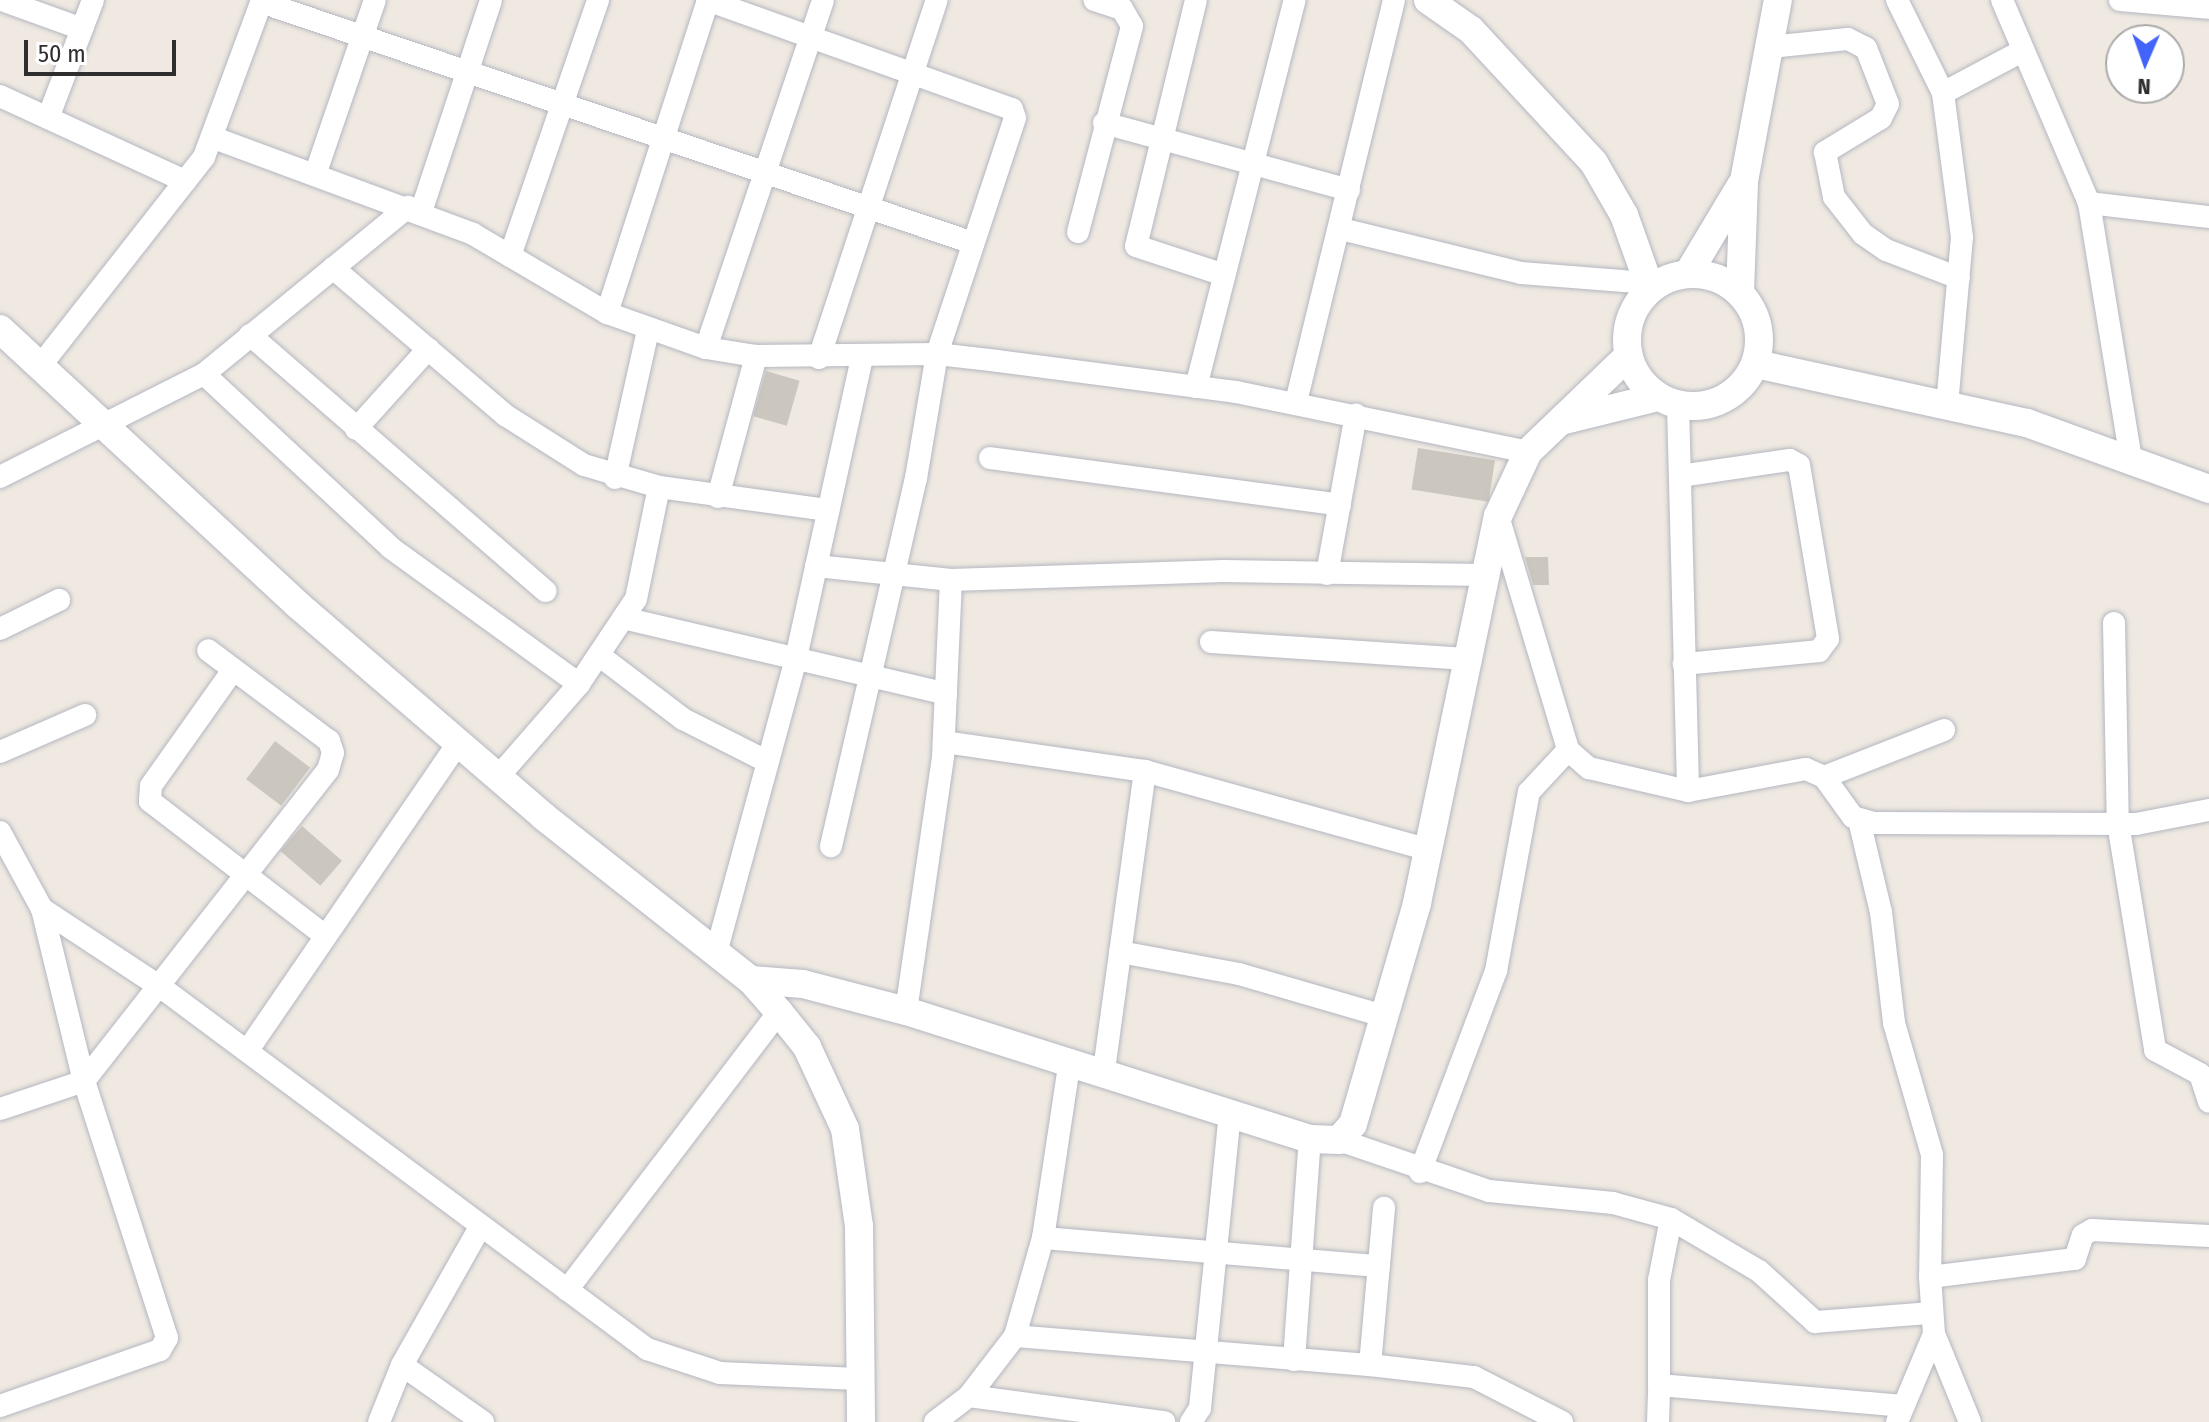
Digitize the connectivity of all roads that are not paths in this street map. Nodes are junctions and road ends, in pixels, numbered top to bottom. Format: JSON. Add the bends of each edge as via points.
{"nodes":[{"id":1,"x":2,"y":0,"type":"edge"},
{"id":2,"x":93,"y":0,"type":"edge"},
{"id":3,"x":375,"y":0,"type":"edge"},
{"id":4,"x":491,"y":0,"type":"edge"},
{"id":5,"x":598,"y":0,"type":"edge"},
{"id":6,"x":708,"y":0,"type":"edge"},
{"id":7,"x":823,"y":0,"type":"edge"},
{"id":8,"x":937,"y":0,"type":"edge"},
{"id":9,"x":1094,"y":0,"type":"edge"},
{"id":10,"x":1196,"y":0,"type":"edge"},
{"id":11,"x":1295,"y":0,"type":"edge"},
{"id":12,"x":1394,"y":0,"type":"edge"},
{"id":13,"x":1428,"y":0,"type":"edge"},
{"id":14,"x":1778,"y":0,"type":"edge"},
{"id":15,"x":1897,"y":0,"type":"edge"},
{"id":16,"x":2002,"y":0,"type":"edge"},
{"id":17,"x":2120,"y":0,"type":"edge"},
{"id":18,"x":262,"y":1,"type":"edge"},
{"id":19,"x":2156,"y":2,"type":"edge"},
{"id":20,"x":2209,"y":8,"type":"edge"},
{"id":21,"x":82,"y":29,"type":"junction"},
{"id":22,"x":364,"y":33,"type":"junction"},
{"id":23,"x":810,"y":39,"type":"junction"},
{"id":24,"x":1770,"y":47,"type":"junction"},
{"id":25,"x":2022,"y":51,"type":"junction"},
{"id":26,"x":466,"y":71,"type":"junction"},
{"id":27,"x":913,"y":73,"type":"junction"},
{"id":28,"x":1943,"y":93,"type":"junction"},
{"id":29,"x":0,"y":96,"type":"edge"},
{"id":30,"x":564,"y":100,"type":"junction"},
{"id":31,"x":48,"y":118,"type":"junction"},
{"id":32,"x":1104,"y":123,"type":"junction"},
{"id":33,"x":214,"y":138,"type":"junction"},
{"id":34,"x":1158,"y":138,"type":"junction"},
{"id":35,"x":661,"y":140,"type":"junction"},
{"id":36,"x":1253,"y":165,"type":"junction"},
{"id":37,"x":764,"y":172,"type":"junction"},
{"id":38,"x":315,"y":175,"type":"junction"},
{"id":39,"x":185,"y":181,"type":"junction"},
{"id":40,"x":1744,"y":181,"type":"junction"},
{"id":41,"x":1349,"y":190,"type":"junction"},
{"id":42,"x":2089,"y":203,"type":"junction"},
{"id":43,"x":869,"y":207,"type":"junction"},
{"id":44,"x":415,"y":210,"type":"junction"},
{"id":45,"x":2209,"y":217,"type":"edge"},
{"id":46,"x":1341,"y":229,"type":"junction"},
{"id":47,"x":1078,"y":232,"type":"dead end"},
{"id":48,"x":973,"y":243,"type":"junction"},
{"id":49,"x":510,"y":256,"type":"junction"},
{"id":50,"x":333,"y":268,"type":"junction"},
{"id":51,"x":1689,"y":272,"type":"junction"},
{"id":52,"x":1224,"y":275,"type":"junction"},
{"id":53,"x":1959,"y":278,"type":"junction"},
{"id":54,"x":1648,"y":286,"type":"junction"},
{"id":55,"x":1740,"y":292,"type":"junction"},
{"id":56,"x":607,"y":313,"type":"junction"},
{"id":57,"x":0,"y":329,"type":"edge"},
{"id":58,"x":648,"y":330,"type":"junction"},
{"id":59,"x":250,"y":335,"type":"junction"},
{"id":60,"x":706,"y":348,"type":"junction"},
{"id":61,"x":428,"y":349,"type":"junction"},
{"id":62,"x":937,"y":354,"type":"junction"},
{"id":63,"x":756,"y":356,"type":"junction"},
{"id":64,"x":1628,"y":356,"type":"junction"},
{"id":65,"x":819,"y":358,"type":"junction"},
{"id":66,"x":862,"y":359,"type":"junction"},
{"id":67,"x":1756,"y":364,"type":"junction"},
{"id":68,"x":41,"y":365,"type":"junction"},
{"id":69,"x":204,"y":374,"type":"junction"},
{"id":70,"x":1196,"y":387,"type":"junction"},
{"id":71,"x":1668,"y":401,"type":"junction"},
{"id":72,"x":1296,"y":402,"type":"junction"},
{"id":73,"x":1947,"y":406,"type":"junction"},
{"id":74,"x":1356,"y":415,"type":"junction"},
{"id":75,"x":1556,"y":422,"type":"junction"},
{"id":76,"x":107,"y":426,"type":"junction"},
{"id":77,"x":356,"y":429,"type":"junction"},
{"id":78,"x":1528,"y":452,"type":"junction"},
{"id":79,"x":990,"y":458,"type":"dead end"},
{"id":80,"x":2131,"y":460,"type":"junction"},
{"id":81,"x":1680,"y":476,"type":"junction"},
{"id":82,"x":0,"y":477,"type":"edge"},
{"id":83,"x":615,"y":478,"type":"junction"},
{"id":84,"x":659,"y":487,"type":"junction"},
{"id":85,"x":2209,"y":489,"type":"edge"},
{"id":86,"x":718,"y":497,"type":"junction"},
{"id":87,"x":1340,"y":505,"type":"junction"},
{"id":88,"x":828,"y":510,"type":"junction"},
{"id":89,"x":1498,"y":516,"type":"junction"},
{"id":90,"x":816,"y":566,"type":"junction"},
{"id":91,"x":1327,"y":574,"type":"junction"},
{"id":92,"x":1485,"y":575,"type":"junction"},
{"id":93,"x":891,"y":576,"type":"junction"},
{"id":94,"x":951,"y":580,"type":"junction"},
{"id":95,"x":546,"y":591,"type":"dead end"},
{"id":96,"x":59,"y":600,"type":"dead end"},
{"id":97,"x":623,"y":618,"type":"junction"},
{"id":98,"x":2114,"y":623,"type":"dead end"},
{"id":99,"x":0,"y":629,"type":"edge"},
{"id":100,"x":1211,"y":642,"type":"dead end"},
{"id":101,"x":208,"y":650,"type":"dead end"},
{"id":102,"x":600,"y":656,"type":"junction"},
{"id":103,"x":796,"y":658,"type":"junction"},
{"id":104,"x":1470,"y":659,"type":"junction"},
{"id":105,"x":1684,"y":664,"type":"junction"},
{"id":106,"x":233,"y":670,"type":"junction"},
{"id":107,"x":869,"y":677,"type":"junction"},
{"id":108,"x":579,"y":684,"type":"junction"},
{"id":109,"x":946,"y":694,"type":"junction"},
{"id":110,"x":85,"y":715,"type":"dead end"},
{"id":111,"x":1944,"y":730,"type":"dead end"},
{"id":112,"x":944,"y":742,"type":"junction"},
{"id":113,"x":458,"y":743,"type":"junction"},
{"id":114,"x":1568,"y":750,"type":"junction"},
{"id":115,"x":0,"y":752,"type":"edge"},
{"id":116,"x":768,"y":762,"type":"junction"},
{"id":117,"x":1145,"y":771,"type":"junction"},
{"id":118,"x":498,"y":777,"type":"junction"},
{"id":119,"x":1824,"y":777,"type":"junction"},
{"id":120,"x":1688,"y":791,"type":"junction"},
{"id":121,"x":2209,"y":810,"type":"edge"},
{"id":122,"x":1859,"y":820,"type":"junction"},
{"id":123,"x":2118,"y":823,"type":"junction"},
{"id":124,"x":2,"y":841,"type":"edge"},
{"id":125,"x":831,"y":846,"type":"dead end"},
{"id":126,"x":1430,"y":850,"type":"junction"},
{"id":127,"x":244,"y":876,"type":"junction"},
{"id":128,"x":42,"y":909,"type":"junction"},
{"id":129,"x":325,"y":936,"type":"junction"},
{"id":130,"x":1120,"y":952,"type":"junction"},
{"id":131,"x":716,"y":953,"type":"junction"},
{"id":132,"x":751,"y":980,"type":"junction"},
{"id":133,"x":162,"y":988,"type":"junction"},
{"id":134,"x":906,"y":1011,"type":"junction"},
{"id":135,"x":779,"y":1012,"type":"junction"},
{"id":136,"x":1384,"y":1016,"type":"junction"},
{"id":137,"x":248,"y":1050,"type":"junction"},
{"id":138,"x":1070,"y":1060,"type":"junction"},
{"id":139,"x":1104,"y":1070,"type":"junction"},
{"id":140,"x":84,"y":1081,"type":"junction"},
{"id":141,"x":2209,"y":1102,"type":"edge"},
{"id":142,"x":0,"y":1109,"type":"edge"},
{"id":143,"x":1230,"y":1113,"type":"junction"},
{"id":144,"x":1310,"y":1139,"type":"junction"},
{"id":145,"x":1339,"y":1140,"type":"junction"},
{"id":146,"x":1420,"y":1172,"type":"junction"},
{"id":147,"x":1384,"y":1208,"type":"dead end"},
{"id":148,"x":1671,"y":1219,"type":"junction"},
{"id":149,"x":479,"y":1229,"type":"junction"},
{"id":150,"x":2209,"y":1236,"type":"edge"},
{"id":151,"x":1043,"y":1238,"type":"junction"},
{"id":152,"x":1216,"y":1255,"type":"junction"},
{"id":153,"x":1300,"y":1262,"type":"junction"},
{"id":154,"x":1379,"y":1266,"type":"junction"},
{"id":155,"x":1930,"y":1277,"type":"junction"},
{"id":156,"x":567,"y":1290,"type":"junction"},
{"id":157,"x":1932,"y":1323,"type":"junction"},
{"id":158,"x":1015,"y":1336,"type":"junction"},
{"id":159,"x":1204,"y":1353,"type":"junction"},
{"id":160,"x":1294,"y":1360,"type":"junction"},
{"id":161,"x":402,"y":1365,"type":"junction"},
{"id":162,"x":1370,"y":1365,"type":"junction"},
{"id":163,"x":858,"y":1379,"type":"junction"},
{"id":164,"x":1659,"y":1385,"type":"junction"},
{"id":165,"x":969,"y":1396,"type":"junction"},
{"id":166,"x":0,"y":1406,"type":"edge"},
{"id":167,"x":1900,"y":1414,"type":"edge"},
{"id":168,"x":379,"y":1422,"type":"edge"},
{"id":169,"x":483,"y":1422,"type":"edge"},
{"id":170,"x":861,"y":1422,"type":"edge"},
{"id":171,"x":935,"y":1422,"type":"edge"},
{"id":172,"x":1164,"y":1422,"type":"edge"},
{"id":173,"x":1191,"y":1422,"type":"edge"},
{"id":174,"x":1562,"y":1422,"type":"edge"},
{"id":175,"x":1658,"y":1422,"type":"edge"},
{"id":176,"x":1970,"y":1422,"type":"edge"}],
"edges":[{"from":1,"to":21,"type":"street"},
{"from":2,"to":21,"type":"street"},
{"from":3,"to":22,"type":"street"},
{"from":4,"to":26,"type":"street"},
{"from":5,"to":30,"type":"street"},
{"from":6,"to":23,"type":"street"},
{"from":6,"to":35,"type":"street"},
{"from":7,"to":23,"type":"street"},
{"from":8,"to":27,"type":"street"},
{"from":9,"to":32,"type":"street","via":[[1132,19]]},
{"from":10,"to":34,"type":"street"},
{"from":11,"to":36,"type":"street"},
{"from":12,"to":41,"type":"street"},
{"from":13,"to":54,"type":"street","via":[[1471,30],[1594,163],[1624,215]]},
{"from":14,"to":24,"type":"street"},
{"from":15,"to":28,"type":"street"},
{"from":16,"to":25,"type":"street"},
{"from":17,"to":19,"type":"street"},
{"from":18,"to":22,"type":"street"},
{"from":18,"to":33,"type":"street"},
{"from":19,"to":20,"type":"street"},
{"from":21,"to":31,"type":"street"},
{"from":22,"to":26,"type":"street"},
{"from":22,"to":38,"type":"street"},
{"from":23,"to":27,"type":"street"},
{"from":23,"to":37,"type":"street"},
{"from":24,"to":40,"type":"street"},
{"from":24,"to":53,"type":"street","via":[[1848,39],[1866,48],[1888,104],[1881,118],[1825,152],[1834,197],[1863,234],[1886,250]]},
{"from":25,"to":28,"type":"street"},
{"from":25,"to":42,"type":"street"},
{"from":26,"to":30,"type":"street"},
{"from":26,"to":44,"type":"street"},
{"from":27,"to":43,"type":"street"},
{"from":27,"to":48,"type":"street","via":[[1014,113]]},
{"from":28,"to":53,"type":"street","via":[[1960,215]]},
{"from":29,"to":31,"type":"street"},
{"from":30,"to":35,"type":"street"},
{"from":30,"to":49,"type":"street"},
{"from":31,"to":39,"type":"street"},
{"from":32,"to":34,"type":"street"},
{"from":32,"to":47,"type":"street"},
{"from":33,"to":38,"type":"street"},
{"from":33,"to":39,"type":"street"},
{"from":34,"to":36,"type":"street"},
{"from":34,"to":52,"type":"street","via":[[1137,250]]},
{"from":35,"to":37,"type":"street"},
{"from":35,"to":56,"type":"street"},
{"from":36,"to":41,"type":"street"},
{"from":36,"to":52,"type":"street"},
{"from":37,"to":43,"type":"street"},
{"from":37,"to":60,"type":"street"},
{"from":38,"to":44,"type":"street"},
{"from":39,"to":68,"type":"street"},
{"from":40,"to":51,"type":"street"},
{"from":40,"to":55,"type":"street"},
{"from":41,"to":46,"type":"street"},
{"from":42,"to":45,"type":"street"},
{"from":42,"to":80,"type":"street"},
{"from":43,"to":48,"type":"street"},
{"from":43,"to":65,"type":"street"},
{"from":44,"to":49,"type":"street"},
{"from":44,"to":50,"type":"street"},
{"from":46,"to":54,"type":"street","via":[[1521,273]]},
{"from":46,"to":72,"type":"street"},
{"from":48,"to":62,"type":"street"},
{"from":49,"to":56,"type":"street"},
{"from":50,"to":59,"type":"street"},
{"from":50,"to":61,"type":"street"},
{"from":51,"to":54,"type":"street"},
{"from":51,"to":55,"type":"street","via":[[1711,274]]},
{"from":52,"to":70,"type":"street"},
{"from":53,"to":73,"type":"street"},
{"from":54,"to":64,"type":"street","via":[[1630,315]]},
{"from":55,"to":67,"type":"street","via":[[1760,328]]},
{"from":56,"to":58,"type":"street"},
{"from":57,"to":68,"type":"street"},
{"from":58,"to":60,"type":"street"},
{"from":58,"to":83,"type":"street"},
{"from":59,"to":69,"type":"street"},
{"from":59,"to":77,"type":"street"},
{"from":60,"to":63,"type":"street"},
{"from":61,"to":77,"type":"street"},
{"from":61,"to":83,"type":"street","via":[[550,448]]},
{"from":62,"to":66,"type":"street"},
{"from":62,"to":70,"type":"street"},
{"from":62,"to":93,"type":"street"},
{"from":63,"to":65,"type":"street"},
{"from":63,"to":86,"type":"street"},
{"from":64,"to":71,"type":"street","via":[[1638,378]]},
{"from":64,"to":75,"type":"street"},
{"from":65,"to":66,"type":"street"},
{"from":66,"to":88,"type":"street"},
{"from":67,"to":71,"type":"street","via":[[1727,397]]},
{"from":67,"to":73,"type":"street"},
{"from":68,"to":76,"type":"street"},
{"from":69,"to":76,"type":"street"},
{"from":69,"to":108,"type":"street","via":[[391,548]]},
{"from":70,"to":72,"type":"street"},
{"from":71,"to":75,"type":"street"},
{"from":71,"to":81,"type":"street"},
{"from":72,"to":74,"type":"street"},
{"from":73,"to":80,"type":"street","via":[[2027,423]]},
{"from":74,"to":78,"type":"street"},
{"from":74,"to":87,"type":"street"},
{"from":75,"to":78,"type":"street"},
{"from":76,"to":82,"type":"street"},
{"from":76,"to":113,"type":"street","via":[[298,605]]},
{"from":77,"to":95,"type":"street"},
{"from":78,"to":89,"type":"street"},
{"from":79,"to":87,"type":"street"},
{"from":80,"to":85,"type":"street"},
{"from":81,"to":105,"type":"street"},
{"from":81,"to":105,"type":"street","via":[[1790,460],[1799,465],[1828,639],[1819,651]]},
{"from":83,"to":84,"type":"street"},
{"from":84,"to":86,"type":"street"},
{"from":84,"to":97,"type":"street","via":[[642,579]]},
{"from":86,"to":88,"type":"street"},
{"from":87,"to":91,"type":"street"},
{"from":88,"to":90,"type":"street"},
{"from":89,"to":92,"type":"street"},
{"from":89,"to":114,"type":"street"},
{"from":90,"to":93,"type":"street"},
{"from":90,"to":103,"type":"street"},
{"from":91,"to":92,"type":"street"},
{"from":91,"to":94,"type":"street"},
{"from":92,"to":104,"type":"street"},
{"from":93,"to":94,"type":"street"},
{"from":93,"to":107,"type":"street"},
{"from":94,"to":109,"type":"street"},
{"from":96,"to":99,"type":"street"},
{"from":97,"to":102,"type":"street"},
{"from":97,"to":103,"type":"street","via":[[691,639]]},
{"from":98,"to":123,"type":"street"},
{"from":100,"to":104,"type":"street"},
{"from":101,"to":106,"type":"street"},
{"from":102,"to":108,"type":"street"},
{"from":102,"to":116,"type":"street","via":[[683,719]]},
{"from":103,"to":107,"type":"street"},
{"from":103,"to":116,"type":"street"},
{"from":104,"to":126,"type":"street"},
{"from":105,"to":120,"type":"street"},
{"from":106,"to":127,"type":"street","via":[[149,796],[154,809]]},
{"from":106,"to":127,"type":"street","via":[[329,741],[333,753],[328,770]]},
{"from":107,"to":109,"type":"street"},
{"from":107,"to":125,"type":"street"},
{"from":108,"to":118,"type":"street"},
{"from":109,"to":112,"type":"street"},
{"from":110,"to":115,"type":"street"},
{"from":111,"to":119,"type":"street"},
{"from":112,"to":117,"type":"street"},
{"from":112,"to":134,"type":"street"},
{"from":113,"to":118,"type":"street"},
{"from":113,"to":129,"type":"street"},
{"from":114,"to":120,"type":"street","via":[[1589,768]]},
{"from":114,"to":146,"type":"street","via":[[1529,792],[1496,971]]},
{"from":116,"to":131,"type":"street"},
{"from":117,"to":126,"type":"street"},
{"from":117,"to":130,"type":"street"},
{"from":118,"to":131,"type":"street"},
{"from":119,"to":120,"type":"street","via":[[1791,770],[1733,787]]},
{"from":119,"to":122,"type":"street"},
{"from":121,"to":123,"type":"street"},
{"from":122,"to":123,"type":"street"},
{"from":122,"to":155,"type":"street","via":[[1881,912],[1894,1023],[1932,1155]]},
{"from":123,"to":141,"type":"street","via":[[2155,1050],[2200,1074]]},
{"from":124,"to":128,"type":"street"},
{"from":126,"to":136,"type":"street"},
{"from":127,"to":129,"type":"street"},
{"from":127,"to":133,"type":"street"},
{"from":128,"to":133,"type":"street"},
{"from":128,"to":140,"type":"street"},
{"from":129,"to":137,"type":"street"},
{"from":130,"to":136,"type":"street","via":[[1239,974]]},
{"from":130,"to":139,"type":"street"},
{"from":131,"to":132,"type":"street"},
{"from":132,"to":134,"type":"street","via":[[803,984]]},
{"from":132,"to":135,"type":"street"},
{"from":133,"to":137,"type":"street"},
{"from":133,"to":140,"type":"street"},
{"from":134,"to":138,"type":"street"},
{"from":135,"to":156,"type":"street"},
{"from":135,"to":163,"type":"street","via":[[807,1047],[845,1129],[859,1226]]},
{"from":136,"to":145,"type":"street","via":[[1353,1124]]},
{"from":137,"to":149,"type":"street"},
{"from":138,"to":139,"type":"street"},
{"from":138,"to":151,"type":"street"},
{"from":139,"to":143,"type":"street"},
{"from":140,"to":142,"type":"street"},
{"from":140,"to":166,"type":"street","via":[[167,1338],[160,1350]]},
{"from":143,"to":144,"type":"street"},
{"from":143,"to":152,"type":"street"},
{"from":144,"to":145,"type":"street"},
{"from":144,"to":153,"type":"street"},
{"from":145,"to":146,"type":"street"},
{"from":146,"to":148,"type":"street","via":[[1535,1200],[1613,1203]]},
{"from":147,"to":154,"type":"street"},
{"from":148,"to":157,"type":"street","via":[[1759,1271],[1815,1322]]},
{"from":148,"to":164,"type":"street","via":[[1659,1280]]},
{"from":149,"to":156,"type":"street"},
{"from":149,"to":161,"type":"street"},
{"from":150,"to":155,"type":"street","via":[[2092,1230],[2083,1235],[2075,1259]]},
{"from":151,"to":152,"type":"street"},
{"from":151,"to":158,"type":"street"},
{"from":152,"to":153,"type":"street"},
{"from":152,"to":159,"type":"street"},
{"from":153,"to":154,"type":"street"},
{"from":153,"to":160,"type":"street"},
{"from":154,"to":162,"type":"street"},
{"from":155,"to":157,"type":"street"},
{"from":156,"to":163,"type":"street","via":[[647,1349],[681,1365],[720,1373]]},
{"from":157,"to":167,"type":"street"},
{"from":157,"to":176,"type":"street"},
{"from":158,"to":159,"type":"street"},
{"from":158,"to":165,"type":"street"},
{"from":159,"to":160,"type":"street"},
{"from":159,"to":173,"type":"street","via":[[1200,1408]]},
{"from":160,"to":162,"type":"street"},
{"from":161,"to":168,"type":"street"},
{"from":161,"to":169,"type":"street"},
{"from":162,"to":174,"type":"street","via":[[1474,1377]]},
{"from":163,"to":170,"type":"street"},
{"from":164,"to":167,"type":"street"},
{"from":164,"to":175,"type":"street"},
{"from":165,"to":171,"type":"street"},
{"from":165,"to":172,"type":"street"}]}
